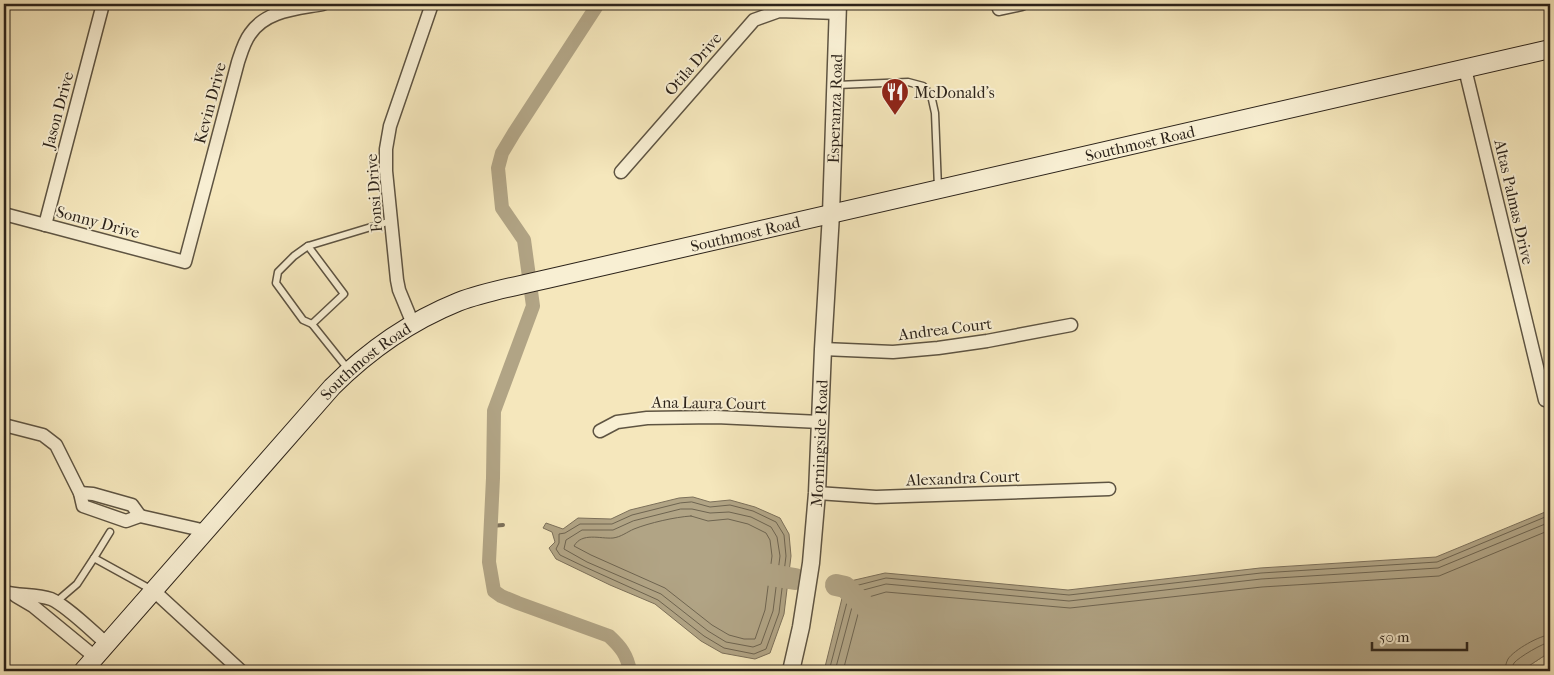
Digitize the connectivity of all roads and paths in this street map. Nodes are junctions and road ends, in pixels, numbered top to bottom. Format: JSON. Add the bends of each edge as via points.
{"nodes":[{"id":1,"x":103,"y":4,"type":"edge"},
{"id":2,"x":323,"y":4,"type":"edge"},
{"id":3,"x":432,"y":4,"type":"edge"},
{"id":4,"x":998,"y":4,"type":"edge"},
{"id":5,"x":1022,"y":4,"type":"edge"},
{"id":6,"x":838,"y":8,"type":"edge"},
{"id":7,"x":1550,"y":49,"type":"edge"},
{"id":8,"x":1465,"y":69,"type":"junction"},
{"id":9,"x":835,"y":85,"type":"junction"},
{"id":10,"x":621,"y":172,"type":"dead end"},
{"id":11,"x":938,"y":189,"type":"junction"},
{"id":12,"x":4,"y":214,"type":"edge"},
{"id":13,"x":831,"y":214,"type":"junction"},
{"id":14,"x":391,"y":221,"type":"junction"},
{"id":15,"x":45,"y":225,"type":"junction"},
{"id":16,"x":308,"y":246,"type":"junction"},
{"id":17,"x":185,"y":262,"type":"joint"},
{"id":18,"x":312,"y":324,"type":"junction"},
{"id":19,"x":413,"y":324,"type":"junction"},
{"id":20,"x":1071,"y":325,"type":"dead end"},
{"id":21,"x":823,"y":349,"type":"junction"},
{"id":22,"x":349,"y":370,"type":"junction"},
{"id":23,"x":1545,"y":400,"type":"dead end"},
{"id":24,"x":820,"y":422,"type":"junction"},
{"id":25,"x":4,"y":425,"type":"edge"},
{"id":26,"x":600,"y":430,"type":"dead end"},
{"id":27,"x":1109,"y":489,"type":"dead end"},
{"id":28,"x":80,"y":493,"type":"junction"},
{"id":29,"x":817,"y":493,"type":"junction"},
{"id":30,"x":112,"y":500,"type":"junction"},
{"id":31,"x":108,"y":516,"type":"junction"},
{"id":32,"x":140,"y":516,"type":"junction"},
{"id":33,"x":206,"y":531,"type":"junction"},
{"id":34,"x":110,"y":532,"type":"dead end"},
{"id":35,"x":94,"y":558,"type":"junction"},
{"id":36,"x":154,"y":591,"type":"junction"},
{"id":37,"x":7,"y":593,"type":"edge"},
{"id":38,"x":56,"y":602,"type":"junction"},
{"id":39,"x":107,"y":644,"type":"junction"},
{"id":40,"x":95,"y":657,"type":"junction"},
{"id":41,"x":83,"y":671,"type":"edge"},
{"id":42,"x":241,"y":671,"type":"edge"},
{"id":43,"x":791,"y":671,"type":"edge"}],
"edges":[{"from":1,"to":15,"type":"street","name":"Jason Drive"},
{"from":2,"to":17,"type":"street","name":"Kevin Drive","via":[[269,16],[249,35],[238,62]]},
{"from":3,"to":14,"type":"street","name":"Fonsi Drive","via":[[390,126],[386,171]]},
{"from":4,"to":5,"type":"street","via":[[999,9]]},
{"from":6,"to":9,"type":"street","name":"Esperanza Road"},
{"from":6,"to":10,"type":"street","name":"Otila Drive","via":[[779,11],[754,20]]},
{"from":7,"to":8,"type":"main road","name":"Southmost Road"},
{"from":8,"to":11,"type":"main road","name":"Southmost Road"},
{"from":8,"to":23,"type":"street","name":"Altas Palmas Drive"},
{"from":9,"to":11,"type":"lane","via":[[908,82],[923,86],[931,95],[935,113]]},
{"from":9,"to":13,"type":"street","name":"Esperanza Road"},
{"from":11,"to":13,"type":"main road","name":"Southmost Road"},
{"from":12,"to":15,"type":"street","name":"Sonny Drive"},
{"from":13,"to":19,"type":"main road","name":"Southmost Road","via":[[513,287],[459,302]]},
{"from":13,"to":21,"type":"street","name":"Morningside Road"},
{"from":14,"to":16,"type":"lane"},
{"from":14,"to":19,"type":"street","name":"Fonsi Drive","via":[[399,290]]},
{"from":15,"to":17,"type":"street","name":"Sonny Drive"},
{"from":16,"to":18,"type":"lane","via":[[344,294]]},
{"from":16,"to":18,"type":"lane","via":[[278,272],[276,283],[303,320]]},
{"from":18,"to":22,"type":"lane"},
{"from":19,"to":22,"type":"main road","name":"Southmost Road"},
{"from":20,"to":21,"type":"street","name":"Andrea Court","via":[[920,350]]},
{"from":21,"to":24,"type":"street","name":"Morningside Road"},
{"from":22,"to":33,"type":"main road","name":"Southmost Road"},
{"from":24,"to":26,"type":"street","name":"Ana Laura Court","via":[[716,417],[647,418],[617,422]]},
{"from":24,"to":29,"type":"street","name":"Morningside Road"},
{"from":25,"to":28,"type":"street","via":[[43,435],[56,445]]},
{"from":27,"to":29,"type":"street","name":"Alexandra Court","via":[[876,497]]},
{"from":28,"to":30,"type":"street"},
{"from":28,"to":31,"type":"street","via":[[83,506]]},
{"from":29,"to":43,"type":"street","name":"Morningside Road","via":[[811,563]]},
{"from":30,"to":31,"type":"street"},
{"from":30,"to":32,"type":"street","via":[[132,505]]},
{"from":31,"to":32,"type":"street","via":[[126,521]]},
{"from":32,"to":33,"type":"street"},
{"from":33,"to":36,"type":"main road","name":"Southmost Road"},
{"from":34,"to":35,"type":"lane"},
{"from":35,"to":36,"type":"lane"},
{"from":35,"to":38,"type":"lane","via":[[77,584]]},
{"from":36,"to":39,"type":"main road","name":"Southmost Road"},
{"from":36,"to":42,"type":"street"},
{"from":37,"to":38,"type":"street"},
{"from":37,"to":40,"type":"street","via":[[33,606]]},
{"from":38,"to":39,"type":"street"},
{"from":39,"to":40,"type":"main road","name":"Southmost Road"},
{"from":40,"to":41,"type":"main road","name":"Southmost Road"}]}
